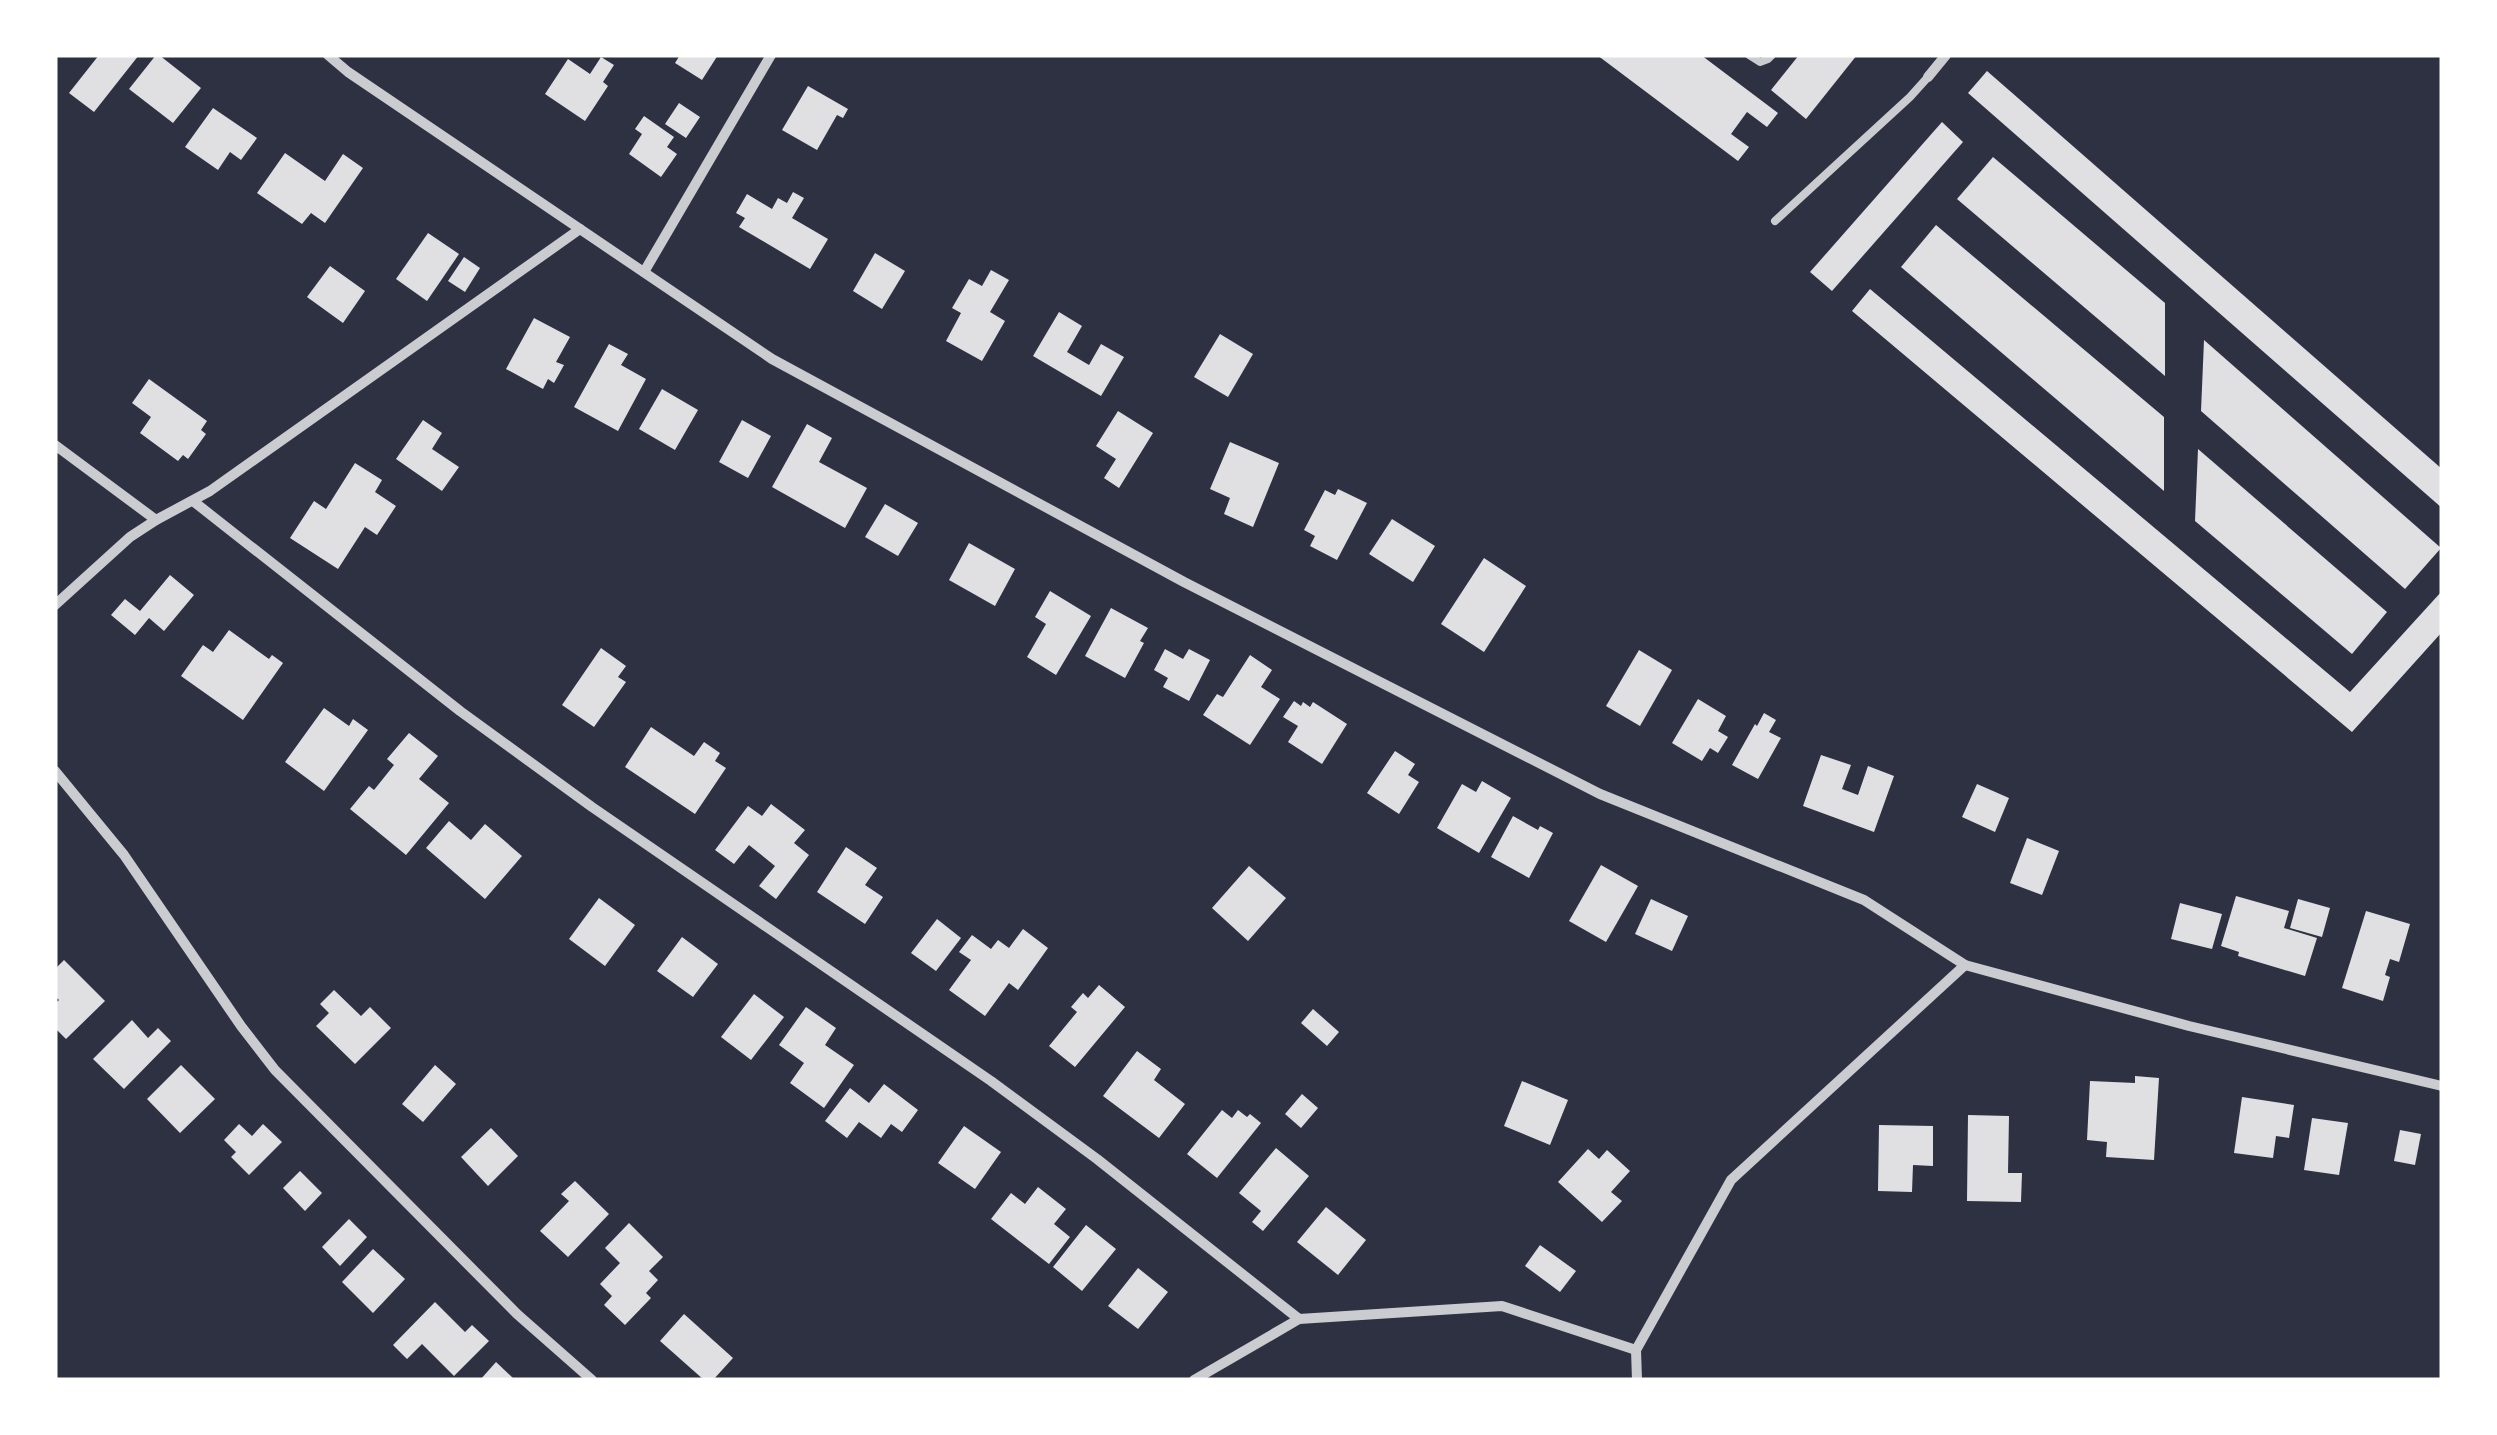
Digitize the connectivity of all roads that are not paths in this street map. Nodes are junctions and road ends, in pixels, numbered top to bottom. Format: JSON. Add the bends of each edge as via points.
{"nodes":[{"id":1,"x":328,"y":55,"type":"edge"},
{"id":2,"x":771,"y":55,"type":"edge"},
{"id":3,"x":1749,"y":55,"type":"edge"},
{"id":4,"x":1772,"y":55,"type":"edge"},
{"id":5,"x":1946,"y":55,"type":"edge"},
{"id":6,"x":1928,"y":77,"type":"joint"},
{"id":7,"x":1775,"y":221,"type":"dead end"},
{"id":8,"x":580,"y":229,"type":"junction"},
{"id":9,"x":644,"y":272,"type":"junction"},
{"id":10,"x":55,"y":445,"type":"edge"},
{"id":11,"x":193,"y":501,"type":"junction"},
{"id":12,"x":156,"y":520,"type":"junction"},
{"id":13,"x":55,"y":605,"type":"edge"},
{"id":14,"x":55,"y":771,"type":"edge"},
{"id":15,"x":1966,"y":964,"type":"junction"},
{"id":16,"x":2442,"y":1086,"type":"edge"},
{"id":17,"x":1298,"y":1318,"type":"junction"},
{"id":18,"x":1636,"y":1350,"type":"junction"},
{"id":19,"x":592,"y":1380,"type":"edge"},
{"id":20,"x":1194,"y":1380,"type":"edge"},
{"id":21,"x":1637,"y":1380,"type":"edge"}],
"edges":[{"from":1,"to":8,"type":"street"},
{"from":2,"to":9,"type":"street"},
{"from":3,"to":4,"type":"lane","via":[[1760,62]]},
{"from":5,"to":6,"type":"street"},
{"from":6,"to":7,"type":"lane"},
{"from":8,"to":9,"type":"street"},
{"from":8,"to":11,"type":"street"},
{"from":9,"to":15,"type":"street","via":[[772,359],[1184,582],[1600,794],[1864,900]]},
{"from":10,"to":12,"type":"street"},
{"from":11,"to":12,"type":"street"},
{"from":11,"to":17,"type":"street","via":[[487,732],[1004,1090]]},
{"from":12,"to":13,"type":"street"},
{"from":14,"to":19,"type":"street","via":[[124,856],[275,1070]]},
{"from":15,"to":16,"type":"street"},
{"from":15,"to":18,"type":"street","via":[[1731,1180]]},
{"from":17,"to":18,"type":"street","via":[[1502,1306]]},
{"from":17,"to":20,"type":"street"},
{"from":18,"to":21,"type":"street"}]}
